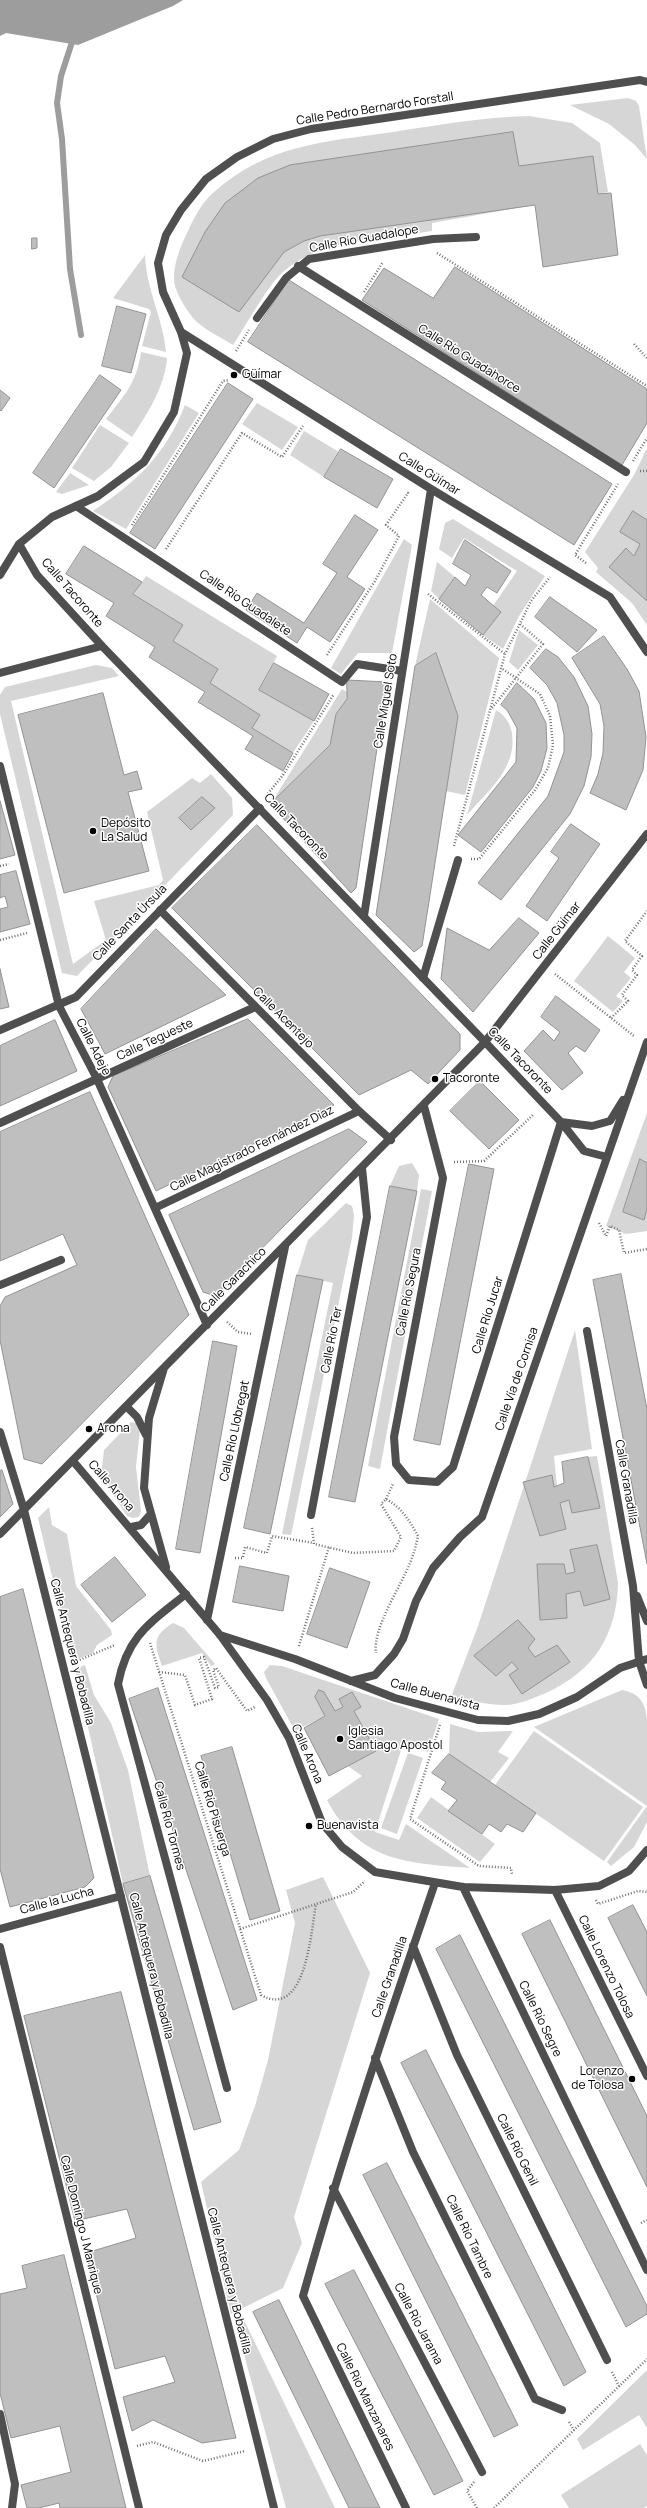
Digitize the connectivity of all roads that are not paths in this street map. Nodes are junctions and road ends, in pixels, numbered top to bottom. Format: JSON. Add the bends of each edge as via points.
{"nodes":[{"id":1,"x":647,"y":82,"type":"edge"},
{"id":2,"x":476,"y":237,"type":"dead end"},
{"id":3,"x":298,"y":266,"type":"junction"},
{"id":4,"x":257,"y":318,"type":"road end"},
{"id":5,"x":181,"y":332,"type":"junction"},
{"id":6,"x":626,"y":472,"type":"road end"},
{"id":7,"x":431,"y":489,"type":"junction"},
{"id":8,"x":76,"y":506,"type":"junction"},
{"id":9,"x":19,"y":544,"type":"junction"},
{"id":10,"x":0,"y":574,"type":"edge"},
{"id":11,"x":102,"y":646,"type":"junction"},
{"id":12,"x":647,"y":652,"type":"edge"},
{"id":13,"x":402,"y":671,"type":"junction"},
{"id":14,"x":0,"y":673,"type":"edge"},
{"id":15,"x":0,"y":766,"type":"edge"},
{"id":16,"x":259,"y":807,"type":"junction"},
{"id":17,"x":647,"y":834,"type":"edge"},
{"id":18,"x":458,"y":860,"type":"road end"},
{"id":19,"x":160,"y":910,"type":"junction"},
{"id":20,"x":364,"y":916,"type":"junction"},
{"id":21,"x":423,"y":978,"type":"junction"},
{"id":22,"x":58,"y":1006,"type":"junction"},
{"id":23,"x":255,"y":1007,"type":"junction"},
{"id":24,"x":0,"y":1030,"type":"edge"},
{"id":25,"x":485,"y":1042,"type":"junction"},
{"id":26,"x":646,"y":1044,"type":"edge"},
{"id":27,"x":97,"y":1079,"type":"junction"},
{"id":28,"x":631,"y":1087,"type":"junction"},
{"id":29,"x":424,"y":1106,"type":"junction"},
{"id":30,"x":358,"y":1111,"type":"junction"},
{"id":31,"x":561,"y":1122,"type":"junction"},
{"id":32,"x":0,"y":1123,"type":"edge"},
{"id":33,"x":391,"y":1140,"type":"junction"},
{"id":34,"x":607,"y":1157,"type":"junction"},
{"id":35,"x":362,"y":1168,"type":"junction"},
{"id":36,"x":155,"y":1208,"type":"junction"},
{"id":37,"x":285,"y":1246,"type":"junction"},
{"id":38,"x":61,"y":1260,"type":"dead end"},
{"id":39,"x":0,"y":1285,"type":"edge"},
{"id":40,"x":207,"y":1324,"type":"junction"},
{"id":41,"x":587,"y":1331,"type":"dead end"},
{"id":42,"x":164,"y":1366,"type":"junction"},
{"id":43,"x":127,"y":1407,"type":"junction"},
{"id":44,"x":0,"y":1432,"type":"edge"},
{"id":45,"x":146,"y":1435,"type":"junction"},
{"id":46,"x":73,"y":1460,"type":"junction"},
{"id":47,"x":409,"y":1480,"type":"joint"},
{"id":48,"x":24,"y":1510,"type":"junction"},
{"id":49,"x":150,"y":1515,"type":"junction"},
{"id":50,"x":311,"y":1515,"type":"road end"},
{"id":51,"x":130,"y":1527,"type":"junction"},
{"id":52,"x":0,"y":1534,"type":"edge"},
{"id":53,"x":168,"y":1572,"type":"junction"},
{"id":54,"x":633,"y":1586,"type":"junction"},
{"id":55,"x":186,"y":1594,"type":"junction"},
{"id":56,"x":207,"y":1620,"type":"junction"},
{"id":57,"x":647,"y":1621,"type":"edge"},
{"id":58,"x":220,"y":1635,"type":"junction"},
{"id":59,"x":643,"y":1660,"type":"edge"},
{"id":60,"x":647,"y":1666,"type":"edge"},
{"id":61,"x":351,"y":1681,"type":"junction"},
{"id":62,"x":647,"y":1685,"type":"edge"},
{"id":63,"x":647,"y":1850,"type":"edge"},
{"id":64,"x":435,"y":1883,"type":"junction"},
{"id":65,"x":463,"y":1887,"type":"junction"},
{"id":66,"x":555,"y":1890,"type":"junction"},
{"id":67,"x":121,"y":1896,"type":"junction"},
{"id":68,"x":0,"y":1929,"type":"edge"},
{"id":69,"x":413,"y":1946,"type":"junction"},
{"id":70,"x":0,"y":1947,"type":"edge"},
{"id":71,"x":375,"y":2058,"type":"junction"},
{"id":72,"x":647,"y":2076,"type":"edge"},
{"id":73,"x":227,"y":2088,"type":"dead end"},
{"id":74,"x":333,"y":2188,"type":"junction"},
{"id":75,"x":647,"y":2270,"type":"edge"},
{"id":76,"x":303,"y":2296,"type":"joint"},
{"id":77,"x":607,"y":2360,"type":"dead end"},
{"id":78,"x":562,"y":2410,"type":"dead end"},
{"id":79,"x":0,"y":2414,"type":"edge"},
{"id":80,"x":482,"y":2472,"type":"road end"},
{"id":81,"x":12,"y":2508,"type":"edge"},
{"id":82,"x":139,"y":2508,"type":"edge"},
{"id":83,"x":274,"y":2508,"type":"edge"},
{"id":84,"x":406,"y":2508,"type":"edge"}],
"edges":[{"from":1,"to":5,"type":"street","name":"Calle Pedro Bernardo Forstall","via":[[640,80],[311,129],[273,139],[237,157],[206,179],[181,210],[166,235],[158,263],[163,292]]},
{"from":2,"to":3,"type":"street","name":"Calle Río Guadalope","via":[[418,241],[309,259]]},
{"from":3,"to":4,"type":"street","name":"Calle Río Guadalope"},
{"from":3,"to":6,"type":"street","name":"Calle Río Guadahorce"},
{"from":5,"to":7,"type":"street","name":"Calle Güímar"},
{"from":5,"to":8,"type":"street","name":"Calle Pedro Bernardo Forstall","via":[[187,353],[174,412],[144,462],[98,496]]},
{"from":7,"to":12,"type":"street","name":"Calle Güímar","via":[[610,597]]},
{"from":7,"to":13,"type":"street","name":"Calle Miguel Soto"},
{"from":8,"to":9,"type":"street","name":"Calle Pedro Bernardo Forstall","via":[[52,517]]},
{"from":8,"to":13,"type":"street","name":"Calle Río Guadalete","via":[[342,682],[356,664]]},
{"from":9,"to":10,"type":"street","name":"Calle Pedro Bernardo Forstall"},
{"from":9,"to":11,"type":"street","name":"Calle Tacoronte","via":[[37,575]]},
{"from":11,"to":14,"type":"street"},
{"from":11,"to":16,"type":"street","name":"Calle Tacoronte"},
{"from":13,"to":20,"type":"street","name":"Calle Miguel Soto"},
{"from":15,"to":22,"type":"street","name":"Calle Adeje"},
{"from":16,"to":19,"type":"street","name":"Calle Santa Úrsula"},
{"from":16,"to":20,"type":"street","name":"Calle Tacoronte"},
{"from":17,"to":25,"type":"street","name":"Calle Güímar"},
{"from":18,"to":21,"type":"street"},
{"from":19,"to":22,"type":"street","name":"Calle Santa Úrsula","via":[[76,997]]},
{"from":19,"to":23,"type":"street","name":"Calle Acentejo"},
{"from":20,"to":21,"type":"street","name":"Calle Tacoronte"},
{"from":21,"to":25,"type":"street","name":"Calle Tacoronte"},
{"from":22,"to":24,"type":"street","name":"Calle Santa Úrsula"},
{"from":22,"to":27,"type":"street","name":"Calle Adeje"},
{"from":23,"to":27,"type":"street","name":"Calle Tegueste"},
{"from":23,"to":30,"type":"street","name":"Calle Acentejo"},
{"from":25,"to":29,"type":"street","name":"Calle Garachico"},
{"from":25,"to":31,"type":"street","name":"Calle Tacoronte"},
{"from":26,"to":28,"type":"street","name":"Calle Vía de Cornisa"},
{"from":27,"to":32,"type":"street","name":"Calle Tegueste"},
{"from":27,"to":36,"type":"street","name":"Calle Adeje"},
{"from":28,"to":31,"type":"street","via":[[610,1121],[592,1126]]},
{"from":28,"to":34,"type":"street","name":"Calle Vía de Cornisa"},
{"from":29,"to":33,"type":"street","name":"Calle Garachico"},
{"from":29,"to":47,"type":"street","name":"Calle Río Segura","via":[[443,1178],[394,1437],[396,1464]]},
{"from":30,"to":33,"type":"street","name":"Calle Acentejo"},
{"from":30,"to":36,"type":"street","name":"Calle Magistrado Fernández Díaz"},
{"from":31,"to":34,"type":"street","name":"Calle Tacoronte","via":[[584,1151]]},
{"from":31,"to":47,"type":"street","name":"Calle Río Jucar","via":[[453,1467],[437,1482]]},
{"from":33,"to":35,"type":"street","name":"Calle Garachico"},
{"from":34,"to":61,"type":"street","name":"Calle Vía de Cornisa","via":[[482,1517],[460,1537],[433,1568],[416,1600],[403,1639],[382,1667],[375,1675]]},
{"from":35,"to":37,"type":"street","name":"Calle Garachico"},
{"from":35,"to":50,"type":"street","name":"Calle Río Ter","via":[[367,1217]]},
{"from":36,"to":40,"type":"street","name":"Calle Adeje"},
{"from":37,"to":40,"type":"street","name":"Calle Garachico"},
{"from":37,"to":56,"type":"street","name":"Calle Río Llobregat"},
{"from":38,"to":39,"type":"street"},
{"from":40,"to":42,"type":"street","name":"Calle Garachico"},
{"from":41,"to":54,"type":"street","name":"Calle Granadilla"},
{"from":42,"to":43,"type":"street","name":"Calle Garachico"},
{"from":42,"to":45,"type":"street","name":"Calle Arona"},
{"from":43,"to":45,"type":"street","name":"Calle Arona","via":[[137,1417]]},
{"from":43,"to":46,"type":"street","name":"Calle Garachico"},
{"from":44,"to":48,"type":"street","name":"Calle Antequera y Bobadilla"},
{"from":45,"to":49,"type":"street","name":"Calle Arona","via":[[144,1488]]},
{"from":46,"to":48,"type":"street","name":"Calle Garachico"},
{"from":46,"to":51,"type":"street","name":"Calle Arona"},
{"from":48,"to":52,"type":"street","name":"Calle Garachico"},
{"from":48,"to":67,"type":"street","name":"Calle Antequera y Bobadilla"},
{"from":49,"to":51,"type":"street","name":"Calle Arona","via":[[140,1525]]},
{"from":49,"to":53,"type":"street","name":"Calle Arona"},
{"from":51,"to":53,"type":"street","name":"Calle Arona"},
{"from":53,"to":55,"type":"street","name":"Calle Arona"},
{"from":54,"to":57,"type":"street"},
{"from":54,"to":59,"type":"street","name":"Calle Granadilla"},
{"from":55,"to":56,"type":"street","name":"Calle Arona"},
{"from":55,"to":73,"type":"street","name":"Calle Río Tormes","via":[[137,1636],[122,1661],[118,1684]]},
{"from":56,"to":58,"type":"street","name":"Calle Arona"},
{"from":58,"to":61,"type":"street","name":"Calle Buenavista","via":[[295,1659]]},
{"from":58,"to":64,"type":"street","name":"Calle Arona","via":[[267,1700],[289,1738],[322,1823],[342,1848],[375,1872]]},
{"from":59,"to":60,"type":"street"},
{"from":59,"to":61,"type":"street","name":"Calle Buenavista","via":[[620,1668],[562,1705],[539,1714],[508,1721],[478,1720],[395,1698]]},
{"from":59,"to":62,"type":"street","name":"Calle Granadilla"},
{"from":63,"to":66,"type":"street","via":[[629,1872],[599,1886]]},
{"from":64,"to":65,"type":"street"},
{"from":64,"to":69,"type":"street","name":"Calle Granadilla"},
{"from":65,"to":66,"type":"street"},
{"from":65,"to":75,"type":"street","name":"Calle Río Segre"},
{"from":66,"to":72,"type":"street","name":"Calle Lorenzo Tolosa"},
{"from":67,"to":68,"type":"street","name":"Calle la Lucha"},
{"from":67,"to":83,"type":"street","name":"Calle Antequera y Bobadilla"},
{"from":69,"to":71,"type":"street","name":"Calle Granadilla"},
{"from":69,"to":77,"type":"street","name":"Calle Río Genil","via":[[457,2055]]},
{"from":70,"to":82,"type":"street","name":"Calle Domingo J Manrique"},
{"from":71,"to":74,"type":"street","name":"Calle Granadilla"},
{"from":71,"to":78,"type":"street","name":"Calle Río Tambre","via":[[413,2152],[535,2399]]},
{"from":74,"to":76,"type":"street","name":"Calle Granadilla"},
{"from":74,"to":80,"type":"street","name":"Calle Río Jarama"},
{"from":76,"to":84,"type":"street","name":"Calle Rio Manzanares"},
{"from":79,"to":81,"type":"street","via":[[15,2484]]}]}
